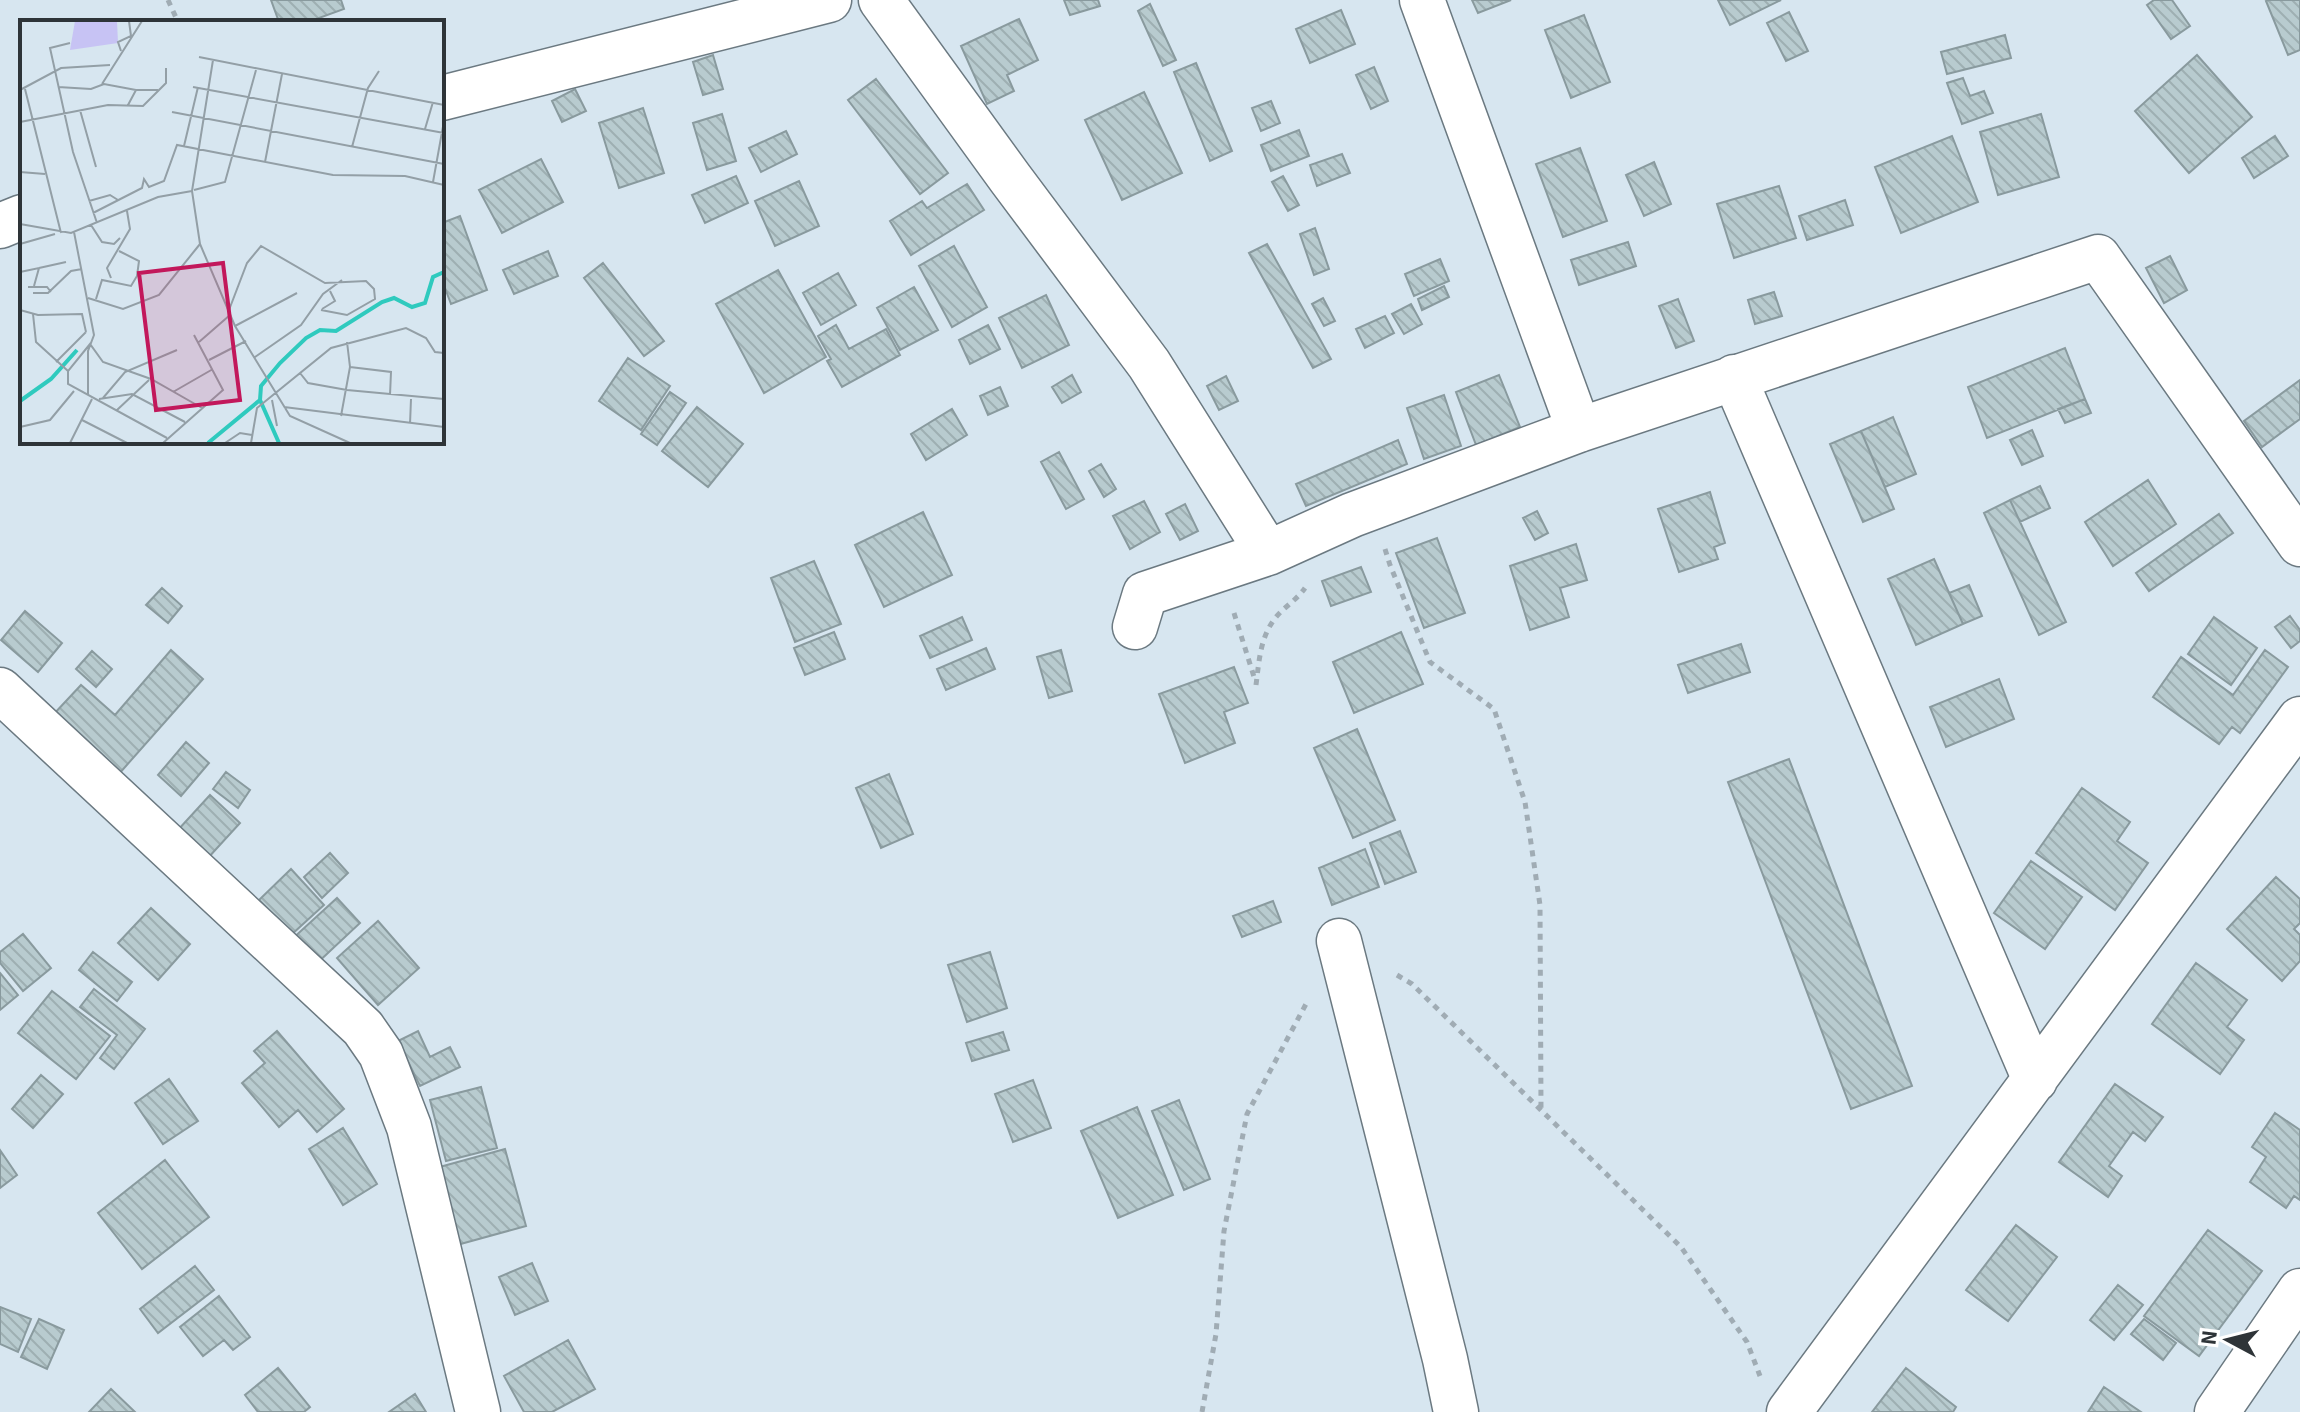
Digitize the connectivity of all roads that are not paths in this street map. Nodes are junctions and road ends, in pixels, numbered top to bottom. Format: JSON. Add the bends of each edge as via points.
{"nodes":[{"id":1,"x":881,"y":0,"type":"edge"},
{"id":2,"x":1422,"y":0,"type":"edge"},
{"id":3,"x":810,"y":2,"type":"edge"},
{"id":4,"x":444,"y":97,"type":"edge"},
{"id":5,"x":20,"y":218,"type":"edge"},
{"id":6,"x":0,"y":226,"type":"edge"},
{"id":7,"x":1734,"y":377,"type":"junction"},
{"id":8,"x":1579,"y":430,"type":"junction"},
{"id":9,"x":2300,"y":544,"type":"edge"},
{"id":10,"x":1268,"y":553,"type":"junction"},
{"id":11,"x":1135,"y":627,"type":"dead end"},
{"id":12,"x":0,"y":690,"type":"edge"},
{"id":13,"x":2300,"y":719,"type":"edge"},
{"id":14,"x":1339,"y":941,"type":"road end"},
{"id":15,"x":2035,"y":1080,"type":"junction"},
{"id":16,"x":2300,"y":1291,"type":"edge"},
{"id":17,"x":1776,"y":1398,"type":"edge"},
{"id":18,"x":478,"y":1412,"type":"edge"},
{"id":19,"x":1456,"y":1412,"type":"edge"},
{"id":20,"x":2217,"y":1412,"type":"edge"}],
"edges":[{"from":1,"to":10,"type":"street","via":[[1149,364]]},
{"from":2,"to":8,"type":"street"},
{"from":3,"to":4,"type":"street"},
{"from":5,"to":6,"type":"street"},
{"from":7,"to":8,"type":"street"},
{"from":7,"to":9,"type":"street","via":[[2098,257]]},
{"from":7,"to":15,"type":"street"},
{"from":8,"to":10,"type":"street","via":[[1352,515]]},
{"from":10,"to":11,"type":"street","via":[[1145,594]]},
{"from":12,"to":18,"type":"street","via":[[363,1028],[381,1054],[409,1127]]},
{"from":13,"to":15,"type":"street"},
{"from":14,"to":19,"type":"street"},
{"from":15,"to":17,"type":"street"},
{"from":16,"to":20,"type":"street"}]}
